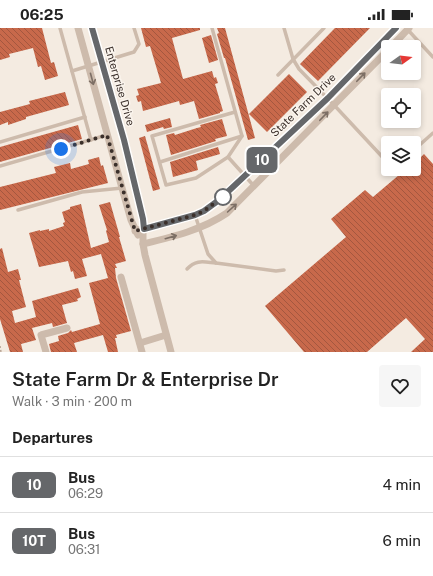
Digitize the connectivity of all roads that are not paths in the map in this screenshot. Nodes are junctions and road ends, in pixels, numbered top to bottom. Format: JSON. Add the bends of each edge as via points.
{"nodes":[{"id":1,"x":60,"y":28,"type":"edge"},
{"id":2,"x":78,"y":28,"type":"edge"},
{"id":3,"x":92,"y":28,"type":"edge"},
{"id":4,"x":134,"y":28,"type":"edge"},
{"id":5,"x":212,"y":28,"type":"edge"},
{"id":6,"x":284,"y":28,"type":"edge"},
{"id":7,"x":324,"y":28,"type":"edge"},
{"id":8,"x":396,"y":28,"type":"edge"},
{"id":9,"x":407,"y":29,"type":"edge"},
{"id":10,"x":397,"y":40,"type":"edge"},
{"id":11,"x":381,"y":57,"type":"edge"},
{"id":12,"x":433,"y":57,"type":"edge"},
{"id":13,"x":293,"y":59,"type":"junction"},
{"id":14,"x":102,"y":62,"type":"junction"},
{"id":15,"x":88,"y":66,"type":"junction"},
{"id":16,"x":72,"y":71,"type":"junction"},
{"id":17,"x":278,"y":75,"type":"dead end"},
{"id":18,"x":328,"y":98,"type":"junction"},
{"id":19,"x":334,"y":105,"type":"junction"},
{"id":20,"x":235,"y":112,"type":"junction"},
{"id":21,"x":85,"y":117,"type":"junction"},
{"id":22,"x":433,"y":133,"type":"edge"},
{"id":23,"x":107,"y":135,"type":"junction"},
{"id":24,"x":242,"y":136,"type":"junction"},
{"id":25,"x":91,"y":140,"type":"junction"},
{"id":26,"x":0,"y":142,"type":"edge"},
{"id":27,"x":421,"y":144,"type":"edge"},
{"id":28,"x":381,"y":155,"type":"edge"},
{"id":29,"x":228,"y":157,"type":"junction"},
{"id":30,"x":160,"y":162,"type":"junction"},
{"id":31,"x":0,"y":166,"type":"edge"},
{"id":32,"x":245,"y":176,"type":"junction"},
{"id":33,"x":255,"y":186,"type":"junction"},
{"id":34,"x":122,"y":188,"type":"junction"},
{"id":35,"x":18,"y":210,"type":"dead end"},
{"id":36,"x":195,"y":215,"type":"junction"},
{"id":37,"x":199,"y":228,"type":"junction"},
{"id":38,"x":144,"y":229,"type":"junction"},
{"id":39,"x":135,"y":231,"type":"junction"},
{"id":40,"x":143,"y":244,"type":"junction"},
{"id":41,"x":216,"y":262,"type":"junction"},
{"id":42,"x":187,"y":269,"type":"dead end"},
{"id":43,"x":284,"y":270,"type":"dead end"},
{"id":44,"x":121,"y":277,"type":"dead end"},
{"id":45,"x":67,"y":328,"type":"dead end"},
{"id":46,"x":166,"y":335,"type":"junction"},
{"id":47,"x":140,"y":343,"type":"junction"},
{"id":48,"x":46,"y":352,"type":"edge"},
{"id":49,"x":142,"y":352,"type":"edge"},
{"id":50,"x":171,"y":352,"type":"edge"}],
"edges":[{"from":1,"to":16,"type":"lane"},
{"from":2,"to":15,"type":"street","name":"Enterprise Drive"},
{"from":3,"to":14,"type":"street","name":"Enterprise Drive"},
{"from":4,"to":14,"type":"lane","via":[[139,44],[137,49],[124,56]]},
{"from":5,"to":20,"type":"lane"},
{"from":6,"to":13,"type":"lane"},
{"from":7,"to":13,"type":"lane"},
{"from":8,"to":18,"type":"street","name":"State Farm Drive"},
{"from":9,"to":10,"type":"street"},
{"from":9,"to":12,"type":"lane"},
{"from":19,"to":11,"type":"street","name":"State Farm Drive","one_way":true},
{"from":13,"to":17,"type":"lane"},
{"from":13,"to":18,"type":"lane","via":[[298,69]]},
{"from":14,"to":15,"type":"lane"},
{"from":14,"to":38,"type":"street","name":"Enterprise Drive","via":[[124,140]]},
{"from":15,"to":16,"type":"lane"},
{"from":15,"to":23,"type":"street","name":"Enterprise Drive","one_way":true},
{"from":16,"to":21,"type":"lane"},
{"from":18,"to":19,"type":"lane"},
{"from":18,"to":32,"type":"street","name":"State Farm Drive"},
{"from":19,"to":28,"type":"lane"},
{"from":33,"to":19,"type":"street","name":"State Farm Drive","one_way":true},
{"from":20,"to":24,"type":"lane"},
{"from":20,"to":30,"type":"lane","via":[[152,136]]},
{"from":21,"to":25,"type":"lane"},
{"from":21,"to":26,"type":"lane"},
{"from":22,"to":27,"type":"lane"},
{"from":23,"to":25,"type":"lane"},
{"from":23,"to":34,"type":"street","name":"Enterprise Drive"},
{"from":24,"to":29,"type":"lane"},
{"from":24,"to":30,"type":"lane"},
{"from":25,"to":31,"type":"lane"},
{"from":29,"to":30,"type":"lane","via":[[196,178],[166,185]]},
{"from":29,"to":32,"type":"lane"},
{"from":32,"to":33,"type":"lane"},
{"from":32,"to":36,"type":"street","name":"State Farm Drive","via":[[219,200]]},
{"from":37,"to":33,"type":"street","name":"State Farm Drive","one_way":true,"via":[[227,213]]},
{"from":34,"to":35,"type":"lane","via":[[82,192]]},
{"from":34,"to":39,"type":"street","name":"Enterprise Drive"},
{"from":36,"to":37,"type":"lane"},
{"from":36,"to":38,"type":"street","name":"State Farm Drive"},
{"from":40,"to":37,"type":"street","name":"State Farm Drive","one_way":true},
{"from":37,"to":41,"type":"lane","via":[[208,254]]},
{"from":38,"to":39,"type":"street","name":"State Farm Drive"},
{"from":38,"to":40,"type":"street","name":"Enterprise Drive"},
{"from":39,"to":40,"type":"street","name":"Enterprise Drive"},
{"from":40,"to":46,"type":"street","name":"Enterprise Drive"},
{"from":41,"to":42,"type":"lane","via":[[196,262]]},
{"from":41,"to":43,"type":"lane"},
{"from":44,"to":47,"type":"street"},
{"from":45,"to":48,"type":"street","via":[[41,335]]},
{"from":46,"to":47,"type":"street"},
{"from":46,"to":50,"type":"street","name":"Enterprise Drive"},
{"from":47,"to":49,"type":"street"}]}
